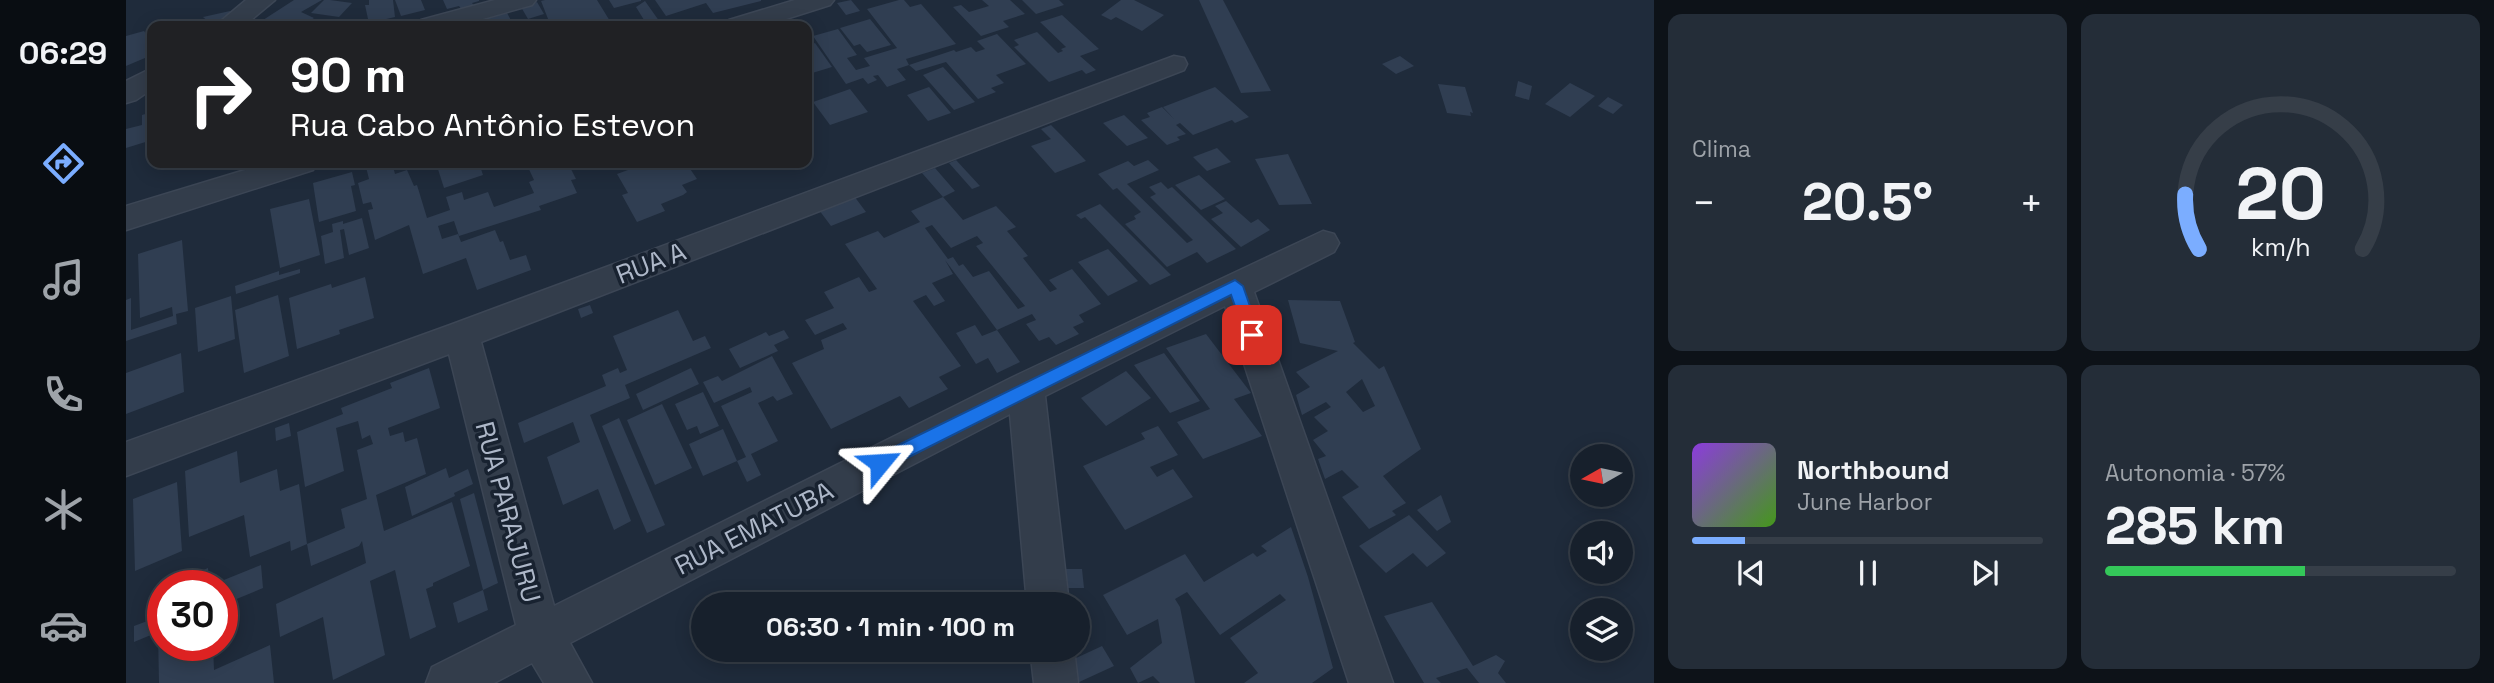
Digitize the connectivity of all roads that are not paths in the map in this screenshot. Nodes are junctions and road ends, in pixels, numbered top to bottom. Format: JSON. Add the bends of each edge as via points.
{"nodes":[{"id":1,"x":262,"y":0,"type":"edge"},
{"id":2,"x":523,"y":0,"type":"edge"},
{"id":3,"x":821,"y":0,"type":"edge"},
{"id":4,"x":235,"y":21,"type":"edge"},
{"id":5,"x":447,"y":21,"type":"edge"},
{"id":6,"x":754,"y":21,"type":"edge"},
{"id":7,"x":1174,"y":64,"type":"dead end"},
{"id":8,"x":147,"y":80,"type":"edge"},
{"id":9,"x":126,"y":94,"type":"edge"},
{"id":10,"x":147,"y":106,"type":"edge"},
{"id":11,"x":126,"y":112,"type":"edge"},
{"id":12,"x":286,"y":168,"type":"edge"},
{"id":13,"x":126,"y":218,"type":"edge"},
{"id":14,"x":1323,"y":243,"type":"dead end"},
{"id":15,"x":1235,"y":286,"type":"junction"},
{"id":16,"x":462,"y":335,"type":"junction"},
{"id":17,"x":1026,"y":388,"type":"junction"},
{"id":18,"x":126,"y":459,"type":"edge"},
{"id":19,"x":1047,"y":592,"type":"edge"},
{"id":20,"x":541,"y":637,"type":"junction"},
{"id":21,"x":1054,"y":662,"type":"edge"},
{"id":22,"x":448,"y":683,"type":"edge"},
{"id":23,"x":570,"y":683,"type":"edge"},
{"id":24,"x":1056,"y":683,"type":"edge"},
{"id":25,"x":1371,"y":683,"type":"edge"}],
"edges":[{"from":1,"to":4,"type":"street"},
{"from":2,"to":5,"type":"street"},
{"from":3,"to":6,"type":"street"},
{"from":7,"to":16,"type":"street","name":"RUA A"},
{"from":8,"to":9,"type":"street"},
{"from":10,"to":11,"type":"street"},
{"from":12,"to":13,"type":"street"},
{"from":14,"to":15,"type":"street","name":"RUA EMATUBA"},
{"from":15,"to":17,"type":"street","name":"RUA EMATUBA"},
{"from":15,"to":25,"type":"street"},
{"from":16,"to":18,"type":"street","name":"RUA A"},
{"from":16,"to":20,"type":"street","name":"RUA PARAJURU"},
{"from":17,"to":19,"type":"street"},
{"from":17,"to":20,"type":"street","name":"RUA EMATUBA"},
{"from":20,"to":22,"type":"street","name":"RUA EMATUBA"},
{"from":20,"to":23,"type":"street","name":"RUA PARAJURU"},
{"from":21,"to":24,"type":"street"}]}
